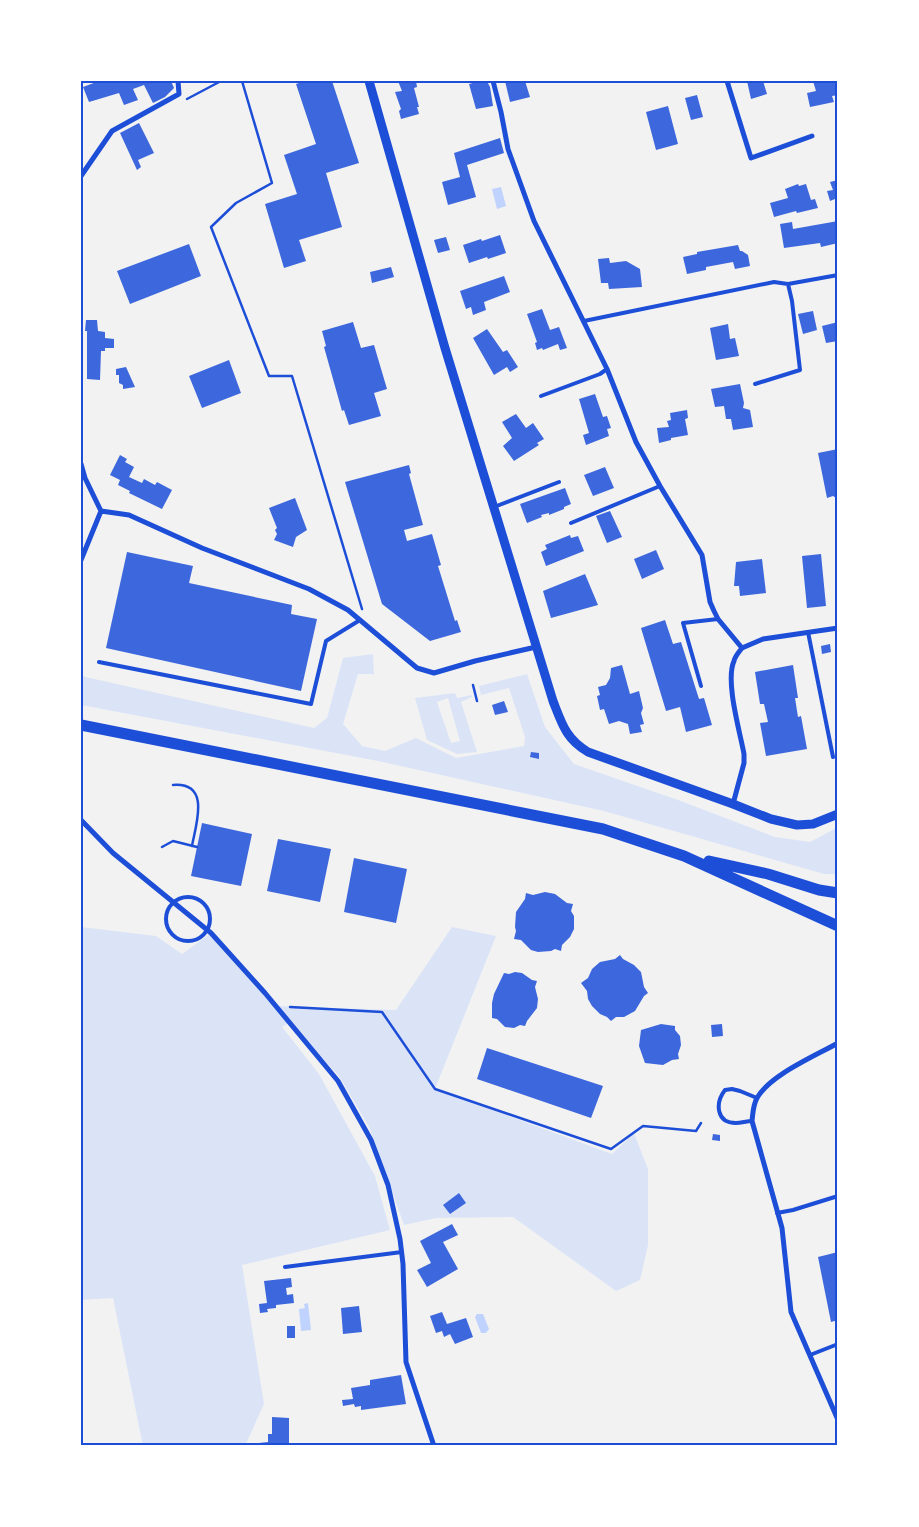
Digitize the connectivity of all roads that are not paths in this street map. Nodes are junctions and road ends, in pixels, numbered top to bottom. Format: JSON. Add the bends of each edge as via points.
{"nodes":[{"id":1,"x":178,"y":81,"type":"edge"},
{"id":2,"x":368,"y":81,"type":"edge"},
{"id":3,"x":493,"y":81,"type":"edge"},
{"id":4,"x":727,"y":81,"type":"edge"},
{"id":5,"x":812,"y":136,"type":"dead end"},
{"id":6,"x":81,"y":176,"type":"edge"},
{"id":7,"x":838,"y":275,"type":"edge"},
{"id":8,"x":788,"y":284,"type":"junction"},
{"id":9,"x":584,"y":321,"type":"junction"},
{"id":10,"x":607,"y":370,"type":"junction"},
{"id":11,"x":755,"y":384,"type":"dead end"},
{"id":12,"x":541,"y":396,"type":"dead end"},
{"id":13,"x":81,"y":464,"type":"edge"},
{"id":14,"x":559,"y":482,"type":"dead end"},
{"id":15,"x":660,"y":486,"type":"junction"},
{"id":16,"x":494,"y":507,"type":"junction"},
{"id":17,"x":101,"y":511,"type":"junction"},
{"id":18,"x":571,"y":523,"type":"dead end"},
{"id":19,"x":81,"y":560,"type":"edge"},
{"id":20,"x":718,"y":619,"type":"junction"},
{"id":21,"x":360,"y":620,"type":"junction"},
{"id":22,"x":838,"y":628,"type":"edge"},
{"id":23,"x":808,"y":632,"type":"junction"},
{"id":24,"x":536,"y":647,"type":"junction"},
{"id":25,"x":742,"y":648,"type":"junction"},
{"id":26,"x":99,"y":662,"type":"dead end"},
{"id":27,"x":701,"y":686,"type":"dead end"},
{"id":28,"x":81,"y":725,"type":"edge"},
{"id":29,"x":833,"y":757,"type":"dead end"},
{"id":30,"x":733,"y":804,"type":"junction"},
{"id":31,"x":838,"y":814,"type":"edge"},
{"id":32,"x":81,"y":820,"type":"edge"},
{"id":33,"x":684,"y":856,"type":"junction"},
{"id":34,"x":838,"y":893,"type":"edge"},
{"id":35,"x":174,"y":902,"type":"junction"},
{"id":36,"x":838,"y":926,"type":"edge"},
{"id":37,"x":208,"y":930,"type":"junction"},
{"id":38,"x":838,"y":1043,"type":"edge"},
{"id":39,"x":757,"y":1098,"type":"junction"},
{"id":40,"x":752,"y":1121,"type":"junction"},
{"id":41,"x":838,"y":1196,"type":"edge"},
{"id":42,"x":777,"y":1213,"type":"junction"},
{"id":43,"x":402,"y":1252,"type":"junction"},
{"id":44,"x":285,"y":1267,"type":"dead end"},
{"id":45,"x":838,"y":1344,"type":"edge"},
{"id":46,"x":810,"y":1355,"type":"junction"},
{"id":47,"x":838,"y":1420,"type":"edge"},
{"id":48,"x":434,"y":1446,"type":"edge"}],
"edges":[{"from":1,"to":6,"type":"street","via":[[179,94],[112,131]]},
{"from":2,"to":16,"type":"street"},
{"from":3,"to":9,"type":"street","via":[[508,149],[534,221]]},
{"from":4,"to":5,"type":"street","via":[[752,158]]},
{"from":7,"to":8,"type":"lane"},
{"from":8,"to":9,"type":"lane","via":[[774,282]]},
{"from":8,"to":11,"type":"lane","via":[[800,370]]},
{"from":9,"to":10,"type":"street"},
{"from":10,"to":12,"type":"lane"},
{"from":10,"to":15,"type":"street","via":[[636,442]]},
{"from":13,"to":17,"type":"street","via":[[84,478]]},
{"from":14,"to":16,"type":"lane"},
{"from":15,"to":18,"type":"lane"},
{"from":15,"to":20,"type":"street","via":[[702,555],[710,602]]},
{"from":16,"to":24,"type":"street"},
{"from":17,"to":19,"type":"street"},
{"from":17,"to":21,"type":"street","via":[[129,514],[202,548],[309,589]]},
{"from":20,"to":25,"type":"street"},
{"from":20,"to":27,"type":"lane","via":[[684,623]]},
{"from":21,"to":24,"type":"street","via":[[417,668],[434,673]]},
{"from":21,"to":26,"type":"lane","via":[[326,641],[311,704]]},
{"from":22,"to":23,"type":"street"},
{"from":23,"to":25,"type":"street","via":[[763,639]]},
{"from":23,"to":29,"type":"lane"},
{"from":24,"to":30,"type":"street","via":[[561,723],[567,736],[579,747]]},
{"from":25,"to":30,"type":"street","via":[[733,662],[732,693],[744,763]]},
{"from":28,"to":33,"type":"main road","via":[[603,829]]},
{"from":30,"to":31,"type":"street","via":[[797,825],[813,824]]},
{"from":32,"to":35,"type":"street","via":[[113,853]]},
{"from":33,"to":34,"type":"main road"},
{"from":33,"to":36,"type":"main road"},
{"from":35,"to":37,"type":"street"},
{"from":35,"to":37,"type":"lane","via":[[190,896],[204,903],[211,916]]},
{"from":35,"to":37,"type":"lane","via":[[169,908],[166,923],[174,937],[196,940]]},
{"from":37,"to":43,"type":"street","via":[[338,1080],[371,1140],[388,1185]]},
{"from":38,"to":39,"type":"street","via":[[790,1070],[766,1087]]},
{"from":39,"to":40,"type":"street"},
{"from":39,"to":40,"type":"lane","via":[[732,1089],[725,1090],[718,1102],[720,1116],[726,1121]]},
{"from":40,"to":42,"type":"street"},
{"from":41,"to":42,"type":"lane"},
{"from":42,"to":46,"type":"street","via":[[782,1228],[791,1312]]},
{"from":43,"to":44,"type":"lane"},
{"from":43,"to":48,"type":"street","via":[[406,1362]]},
{"from":45,"to":46,"type":"lane"},
{"from":46,"to":47,"type":"street"}]}
